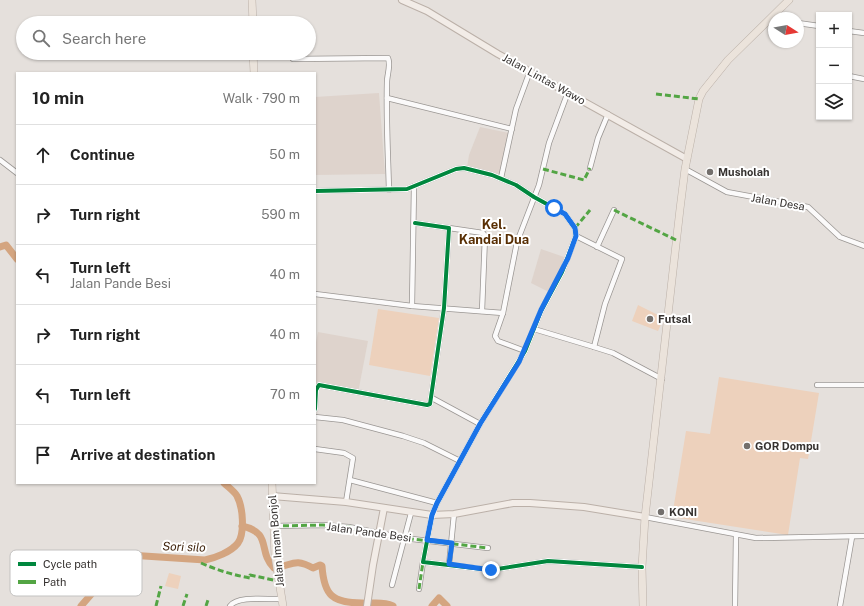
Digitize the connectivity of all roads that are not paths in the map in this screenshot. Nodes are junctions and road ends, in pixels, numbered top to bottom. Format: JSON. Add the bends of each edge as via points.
{"nodes":[{"id":1,"x":252,"y":0,"type":"edge"},
{"id":2,"x":402,"y":0,"type":"edge"},
{"id":3,"x":789,"y":0,"type":"edge"},
{"id":4,"x":778,"y":12,"type":"edge"},
{"id":5,"x":253,"y":16,"type":"edge"},
{"id":6,"x":768,"y":23,"type":"edge"},
{"id":7,"x":804,"y":24,"type":"edge"},
{"id":8,"x":816,"y":26,"type":"edge"},
{"id":9,"x":852,"y":31,"type":"edge"},
{"id":10,"x":864,"y":33,"type":"edge"},
{"id":11,"x":316,"y":59,"type":"edge"},
{"id":12,"x":254,"y":60,"type":"edge"},
{"id":13,"x":530,"y":71,"type":"junction"},
{"id":14,"x":254,"y":72,"type":"edge"},
{"id":15,"x":852,"y":77,"type":"edge"},
{"id":16,"x":864,"y":79,"type":"edge"},
{"id":17,"x":568,"y":92,"type":"junction"},
{"id":18,"x":387,"y":98,"type":"junction"},
{"id":19,"x":608,"y":114,"type":"junction"},
{"id":20,"x":512,"y":129,"type":"junction"},
{"id":21,"x":687,"y":156,"type":"junction"},
{"id":22,"x":0,"y":160,"type":"edge"},
{"id":23,"x":590,"y":168,"type":"dead end"},
{"id":24,"x":685,"y":169,"type":"junction"},
{"id":25,"x":16,"y":172,"type":"edge"},
{"id":26,"x":501,"y":178,"type":"junction"},
{"id":27,"x":414,"y":186,"type":"junction"},
{"id":28,"x":389,"y":190,"type":"junction"},
{"id":29,"x":316,"y":191,"type":"edge"},
{"id":30,"x":534,"y":197,"type":"junction"},
{"id":31,"x":614,"y":210,"type":"dead end"},
{"id":32,"x":415,"y":223,"type":"junction"},
{"id":33,"x":449,"y":228,"type":"junction"},
{"id":34,"x":576,"y":236,"type":"junction"},
{"id":35,"x":864,"y":246,"type":"edge"},
{"id":36,"x":597,"y":247,"type":"junction"},
{"id":37,"x":316,"y":294,"type":"edge"},
{"id":38,"x":412,"y":306,"type":"junction"},
{"id":39,"x":444,"y":308,"type":"junction"},
{"id":40,"x":482,"y":311,"type":"junction"},
{"id":41,"x":503,"y":313,"type":"junction"},
{"id":42,"x":534,"y":328,"type":"junction"},
{"id":43,"x":594,"y":347,"type":"junction"},
{"id":44,"x":525,"y":351,"type":"junction"},
{"id":45,"x":662,"y":379,"type":"junction"},
{"id":46,"x":817,"y":385,"type":"dead end"},
{"id":47,"x":864,"y":385,"type":"edge"},
{"id":48,"x":316,"y":390,"type":"edge"},
{"id":49,"x":432,"y":398,"type":"junction"},
{"id":50,"x":316,"y":417,"type":"edge"},
{"id":51,"x":480,"y":424,"type":"junction"},
{"id":52,"x":316,"y":449,"type":"edge"},
{"id":53,"x":460,"y":462,"type":"junction"},
{"id":54,"x":350,"y":480,"type":"junction"},
{"id":55,"x":272,"y":484,"type":"edge"},
{"id":56,"x":272,"y":496,"type":"junction"},
{"id":57,"x":346,"y":502,"type":"junction"},
{"id":58,"x":437,"y":503,"type":"junction"},
{"id":59,"x":384,"y":508,"type":"junction"},
{"id":60,"x":411,"y":512,"type":"junction"},
{"id":61,"x":454,"y":514,"type":"junction"},
{"id":62,"x":432,"y":515,"type":"junction"},
{"id":63,"x":646,"y":517,"type":"junction"},
{"id":64,"x":274,"y":526,"type":"junction"},
{"id":65,"x":379,"y":533,"type":"junction"},
{"id":66,"x":736,"y":536,"type":"junction"},
{"id":67,"x":852,"y":536,"type":"junction"},
{"id":68,"x":864,"y":536,"type":"edge"},
{"id":69,"x":404,"y":538,"type":"junction"},
{"id":70,"x":427,"y":540,"type":"junction"},
{"id":71,"x":452,"y":543,"type":"junction"},
{"id":72,"x":488,"y":548,"type":"dead end"},
{"id":73,"x":423,"y":562,"type":"junction"},
{"id":74,"x":449,"y":564,"type":"junction"},
{"id":75,"x":642,"y":567,"type":"junction"},
{"id":76,"x":392,"y":585,"type":"dead end"},
{"id":77,"x":419,"y":589,"type":"dead end"},
{"id":78,"x":282,"y":602,"type":"edge"},
{"id":79,"x":367,"y":603,"type":"edge"},
{"id":80,"x":232,"y":604,"type":"edge"},
{"id":81,"x":642,"y":606,"type":"edge"},
{"id":82,"x":735,"y":606,"type":"edge"},
{"id":83,"x":840,"y":606,"type":"edge"}],
"edges":[{"from":1,"to":5,"type":"highway"},
{"from":2,"to":13,"type":"main road","name":"Jalan Lintas Wawo","via":[[427,11]]},
{"from":3,"to":4,"type":"highway"},
{"from":6,"to":21,"type":"highway","via":[[728,60],[703,95],[698,131]]},
{"from":7,"to":8,"type":"street"},
{"from":9,"to":10,"type":"street"},
{"from":11,"to":18,"type":"street","via":[[386,58],[390,63]]},
{"from":12,"to":14,"type":"highway"},
{"from":13,"to":17,"type":"main road","name":"Jalan Lintas Wawo"},
{"from":13,"to":20,"type":"street","via":[[516,109]]},
{"from":15,"to":16,"type":"street"},
{"from":17,"to":19,"type":"main road","name":"Jalan Lintas Wawo"},
{"from":17,"to":30,"type":"street","via":[[549,143]]},
{"from":18,"to":20,"type":"street"},
{"from":18,"to":28,"type":"street"},
{"from":19,"to":21,"type":"main road","name":"Jalan Lintas Wawo"},
{"from":19,"to":23,"type":"street"},
{"from":20,"to":26,"type":"street"},
{"from":21,"to":24,"type":"highway"},
{"from":22,"to":25,"type":"street"},
{"from":24,"to":35,"type":"street","name":"Jalan Desa","via":[[727,192],[808,207],[832,232],[843,239]]},
{"from":24,"to":45,"type":"highway"},
{"from":26,"to":27,"type":"street","via":[[464,168]]},
{"from":26,"to":30,"type":"street"},
{"from":27,"to":28,"type":"street"},
{"from":27,"to":32,"type":"street"},
{"from":28,"to":29,"type":"street"},
{"from":30,"to":34,"type":"street","via":[[565,214],[575,228]]},
{"from":30,"to":41,"type":"street","via":[[517,242]]},
{"from":31,"to":36,"type":"street"},
{"from":32,"to":33,"type":"street"},
{"from":32,"to":38,"type":"street"},
{"from":33,"to":39,"type":"street"},
{"from":33,"to":40,"type":"street","via":[[483,233],[485,236]]},
{"from":34,"to":36,"type":"street"},
{"from":34,"to":42,"type":"street","via":[[562,272]]},
{"from":36,"to":43,"type":"street","via":[[622,259],[605,304]]},
{"from":37,"to":38,"type":"street"},
{"from":38,"to":39,"type":"street"},
{"from":39,"to":40,"type":"street"},
{"from":39,"to":49,"type":"street"},
{"from":40,"to":41,"type":"street"},
{"from":41,"to":44,"type":"street","via":[[495,338]]},
{"from":42,"to":43,"type":"street"},
{"from":42,"to":44,"type":"street"},
{"from":43,"to":45,"type":"street"},
{"from":44,"to":51,"type":"street"},
{"from":45,"to":63,"type":"highway"},
{"from":46,"to":47,"type":"street"},
{"from":48,"to":49,"type":"street","via":[[319,385],[427,405]]},
{"from":49,"to":51,"type":"street"},
{"from":50,"to":53,"type":"street","via":[[343,420],[403,436],[424,443]]},
{"from":51,"to":53,"type":"street"},
{"from":52,"to":54,"type":"street","via":[[344,453],[352,457]]},
{"from":53,"to":58,"type":"street"},
{"from":54,"to":57,"type":"street"},
{"from":54,"to":58,"type":"street"},
{"from":55,"to":56,"type":"highway","name":"Jalan Imam Bonjol"},
{"from":56,"to":57,"type":"main road"},
{"from":56,"to":64,"type":"highway","name":"Jalan Imam Bonjol"},
{"from":57,"to":59,"type":"main road"},
{"from":58,"to":62,"type":"street"},
{"from":59,"to":60,"type":"main road"},
{"from":59,"to":65,"type":"main road"},
{"from":60,"to":62,"type":"main road"},
{"from":60,"to":69,"type":"street"},
{"from":61,"to":62,"type":"main road"},
{"from":61,"to":63,"type":"main road","via":[[513,503],[530,503],[570,505]]},
{"from":61,"to":71,"type":"street"},
{"from":62,"to":70,"type":"street"},
{"from":63,"to":66,"type":"street"},
{"from":63,"to":75,"type":"highway"},
{"from":64,"to":65,"type":"street","name":"Jalan Pande Besi","via":[[340,526]]},
{"from":64,"to":78,"type":"highway","name":"Jalan Imam Bonjol","via":[[275,556]]},
{"from":65,"to":69,"type":"street","name":"Jalan Pande Besi"},
{"from":65,"to":79,"type":"main road"},
{"from":66,"to":67,"type":"street"},
{"from":66,"to":82,"type":"street"},
{"from":67,"to":68,"type":"street"},
{"from":67,"to":83,"type":"street"},
{"from":69,"to":70,"type":"street","name":"Jalan Pande Besi"},
{"from":69,"to":76,"type":"street"},
{"from":70,"to":71,"type":"street","name":"Jalan Pande Besi"},
{"from":70,"to":73,"type":"street"},
{"from":71,"to":72,"type":"street","name":"Jalan Pande Besi"},
{"from":71,"to":74,"type":"street"},
{"from":73,"to":74,"type":"street"},
{"from":73,"to":77,"type":"street"},
{"from":74,"to":75,"type":"street","via":[[491,570],[557,561]]},
{"from":75,"to":81,"type":"highway"},
{"from":78,"to":80,"type":"street","via":[[249,599]]}]}
